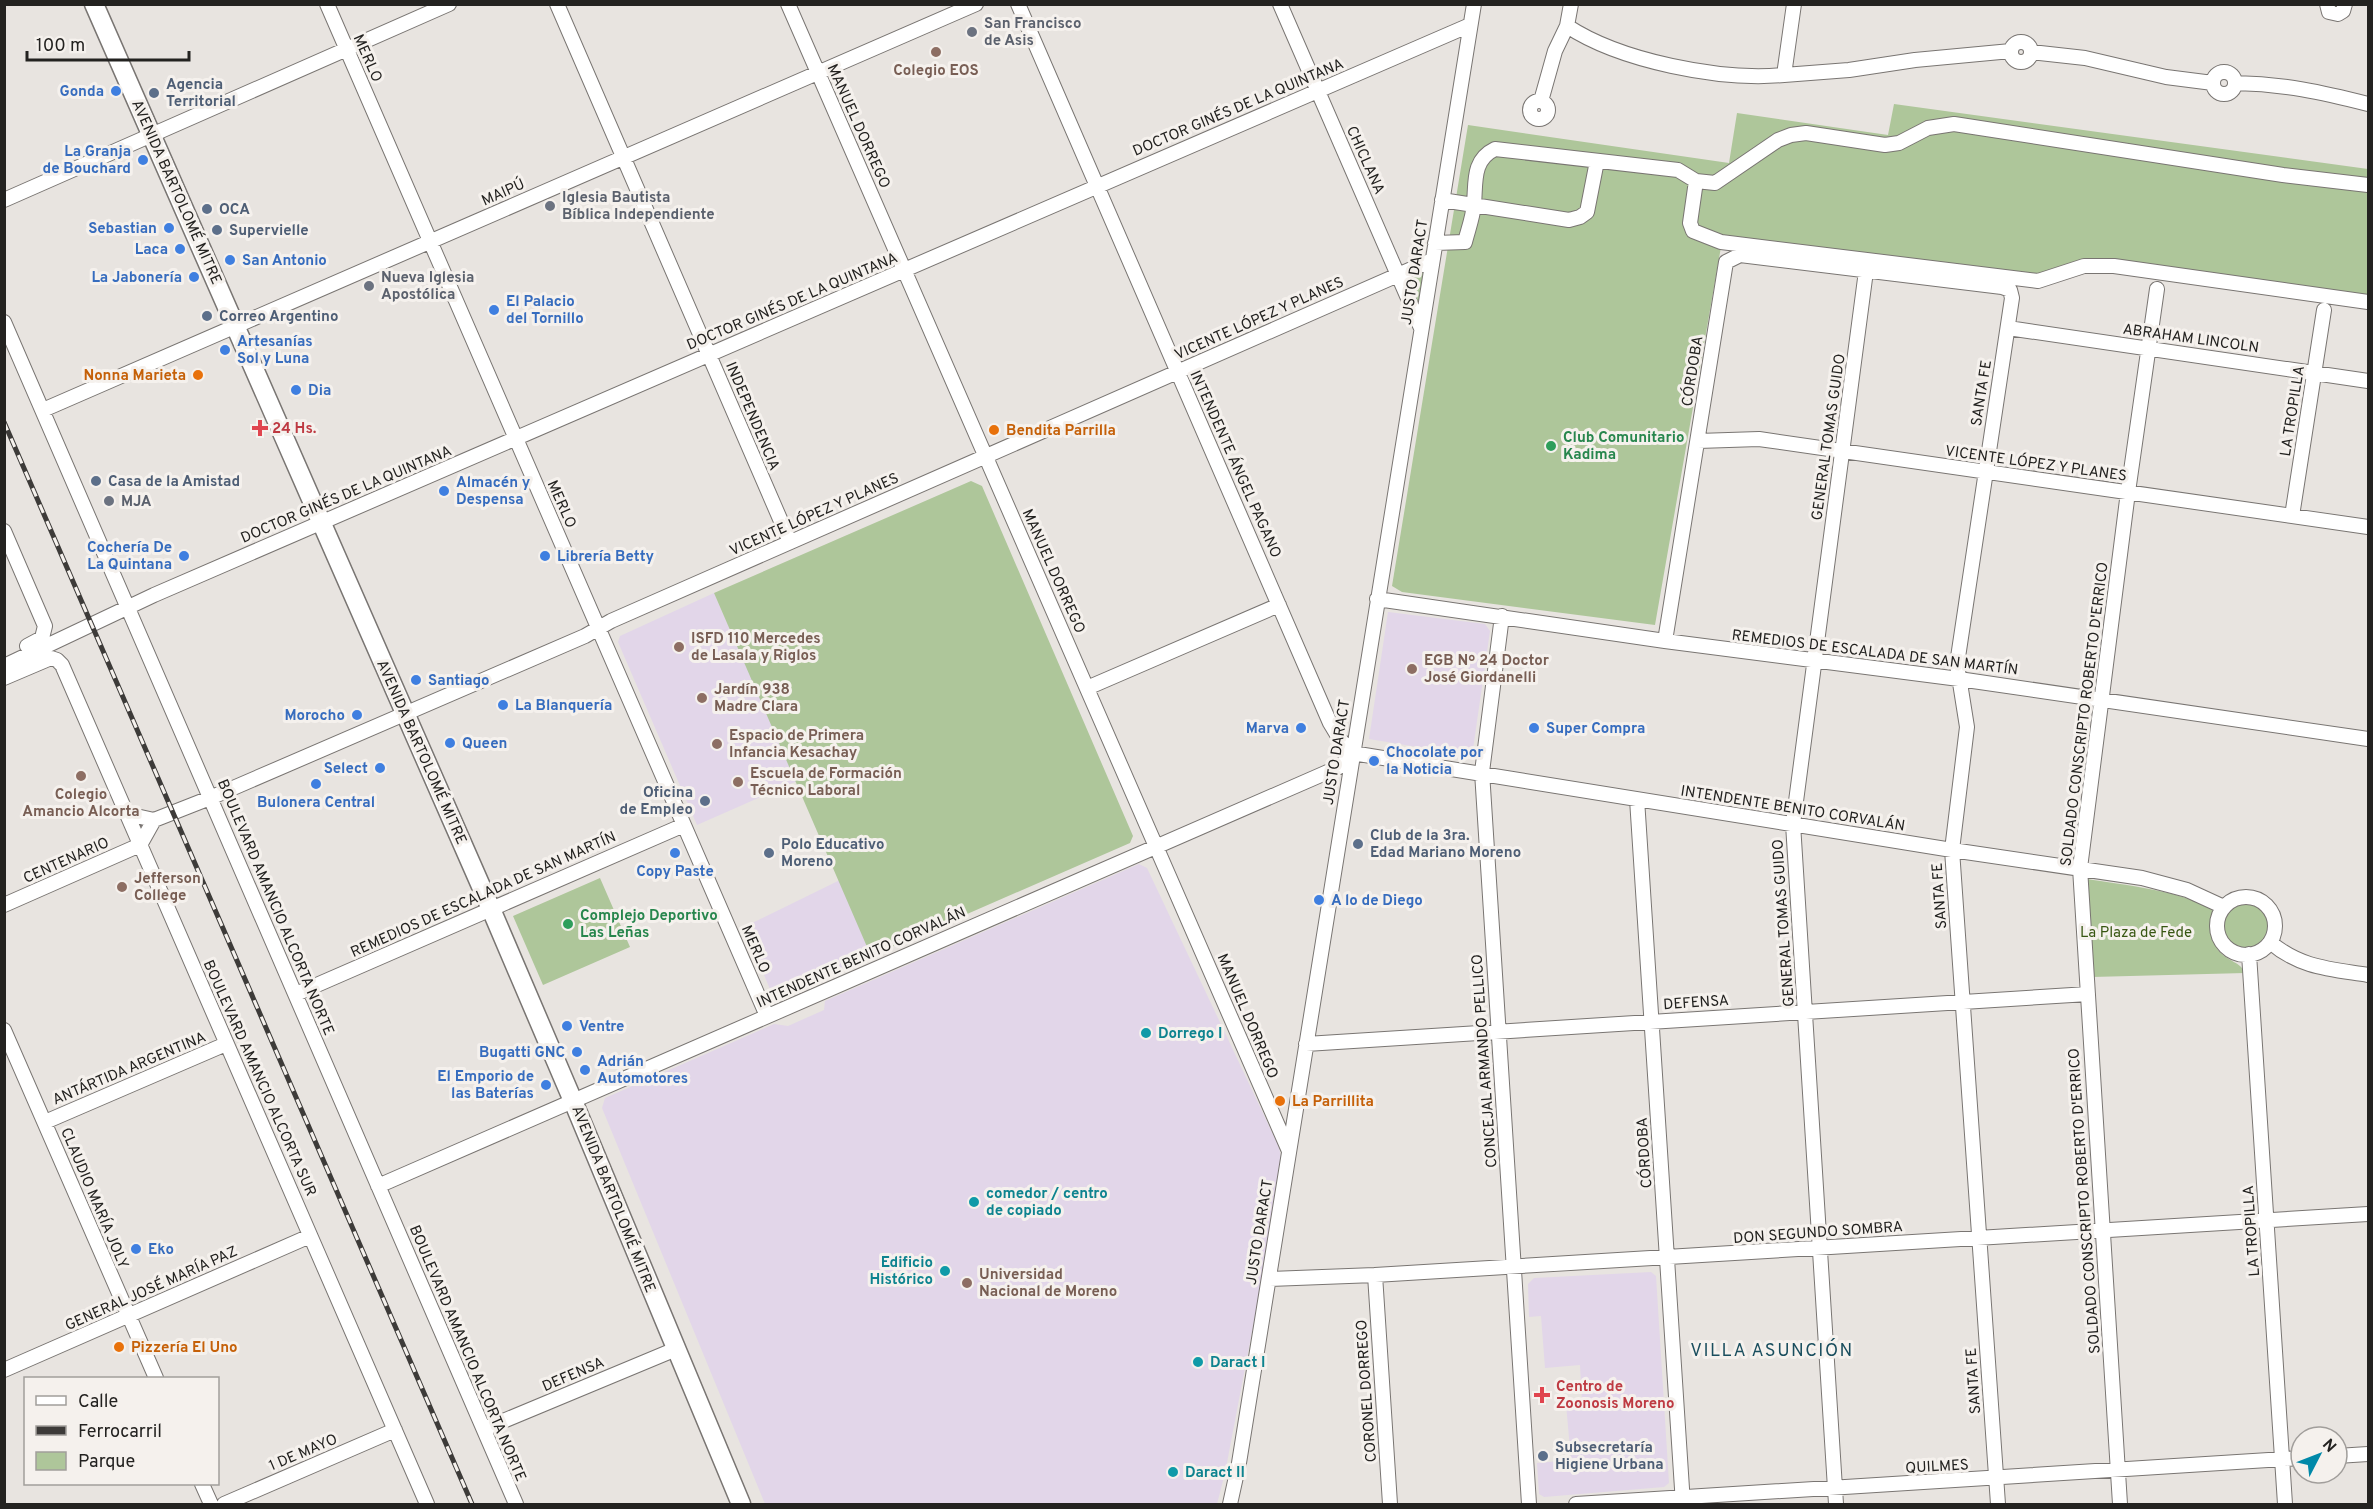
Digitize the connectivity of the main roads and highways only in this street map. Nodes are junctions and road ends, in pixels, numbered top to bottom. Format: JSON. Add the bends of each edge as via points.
{"nodes":[{"id":1,"x":94,"y":4,"type":"edge"},
{"id":2,"x":741,"y":1504,"type":"edge"}],
"edges":[{"from":1,"to":2,"type":"main road","name":"AVENIDA BARTOLOMÉ MITRE","via":[[491,909]]}]}
